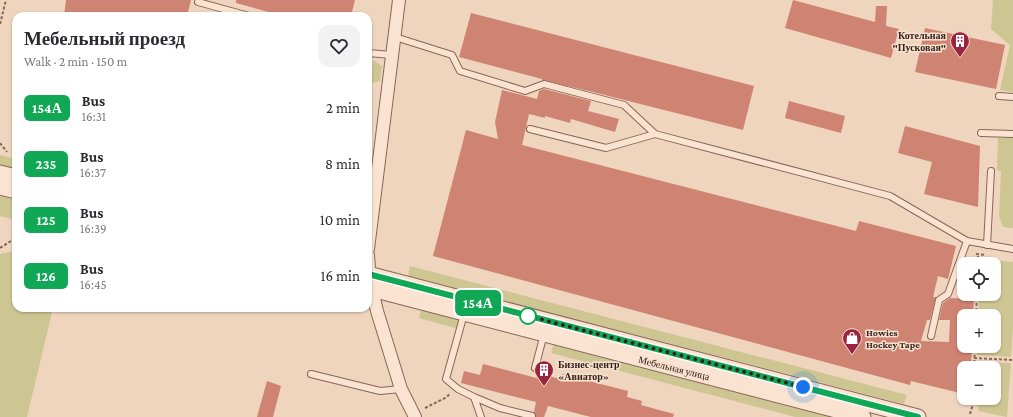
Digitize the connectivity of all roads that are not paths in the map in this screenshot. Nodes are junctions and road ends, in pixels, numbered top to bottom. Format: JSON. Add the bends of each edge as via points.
{"nodes":[{"id":1,"x":399,"y":0,"type":"edge"},
{"id":2,"x":198,"y":2,"type":"dead end"},
{"id":3,"x":234,"y":12,"type":"edge"},
{"id":4,"x":394,"y":37,"type":"junction"},
{"id":5,"x":372,"y":53,"type":"edge"},
{"id":6,"x":392,"y":55,"type":"junction"},
{"id":7,"x":999,"y":96,"type":"dead end"},
{"id":8,"x":1013,"y":97,"type":"edge"},
{"id":9,"x":530,"y":129,"type":"dead end"},
{"id":10,"x":981,"y":133,"type":"dead end"},
{"id":11,"x":655,"y":134,"type":"junction"},
{"id":12,"x":1013,"y":134,"type":"edge"},
{"id":13,"x":991,"y":171,"type":"dead end"},
{"id":14,"x":0,"y":173,"type":"edge"},
{"id":15,"x":12,"y":176,"type":"edge"},
{"id":16,"x":0,"y":187,"type":"edge"},
{"id":17,"x":12,"y":190,"type":"edge"},
{"id":18,"x":372,"y":217,"type":"edge"},
{"id":19,"x":967,"y":241,"type":"junction"},
{"id":20,"x":987,"y":245,"type":"junction"},
{"id":21,"x":1013,"y":249,"type":"edge"},
{"id":22,"x":372,"y":282,"type":"edge"},
{"id":23,"x":372,"y":292,"type":"edge"},
{"id":24,"x":466,"y":307,"type":"junction"},
{"id":25,"x":546,"y":328,"type":"junction"},
{"id":26,"x":931,"y":336,"type":"dead end"},
{"id":27,"x":535,"y":368,"type":"dead end"},
{"id":28,"x":311,"y":374,"type":"dead end"},
{"id":29,"x":401,"y":389,"type":"junction"},
{"id":30,"x":474,"y":397,"type":"junction"},
{"id":31,"x":418,"y":414,"type":"edge"},
{"id":32,"x":532,"y":416,"type":"edge"},
{"id":33,"x":481,"y":417,"type":"edge"},
{"id":34,"x":863,"y":417,"type":"edge"},
{"id":35,"x":918,"y":417,"type":"edge"}],
"edges":[{"from":1,"to":4,"type":"street"},
{"from":2,"to":3,"type":"lane"},
{"from":4,"to":6,"type":"street"},
{"from":4,"to":11,"type":"lane","via":[[452,55],[460,71],[524,91],[544,84],[624,105]]},
{"from":5,"to":6,"type":"lane"},
{"from":6,"to":18,"type":"street"},
{"from":7,"to":8,"type":"lane"},
{"from":9,"to":11,"type":"lane","via":[[606,148]]},
{"from":10,"to":12,"type":"lane"},
{"from":11,"to":19,"type":"lane","via":[[890,196]]},
{"from":13,"to":20,"type":"lane"},
{"from":14,"to":15,"type":"street"},
{"from":16,"to":17,"type":"street"},
{"from":19,"to":20,"type":"lane"},
{"from":19,"to":26,"type":"lane","via":[[948,294],[939,300]]},
{"from":20,"to":21,"type":"lane"},
{"from":22,"to":24,"type":"street","name":"Мебельная улица"},
{"from":23,"to":29,"type":"street"},
{"from":24,"to":25,"type":"street","name":"Мебельная улица"},
{"from":24,"to":30,"type":"lane","via":[[446,379]]},
{"from":25,"to":27,"type":"lane"},
{"from":25,"to":34,"type":"street","name":"Мебельная улица"},
{"from":25,"to":35,"type":"street","name":"Мебельная улица"},
{"from":28,"to":29,"type":"lane","via":[[380,391]]},
{"from":29,"to":31,"type":"street"},
{"from":30,"to":32,"type":"lane","via":[[500,408]]},
{"from":30,"to":33,"type":"lane"}]}
